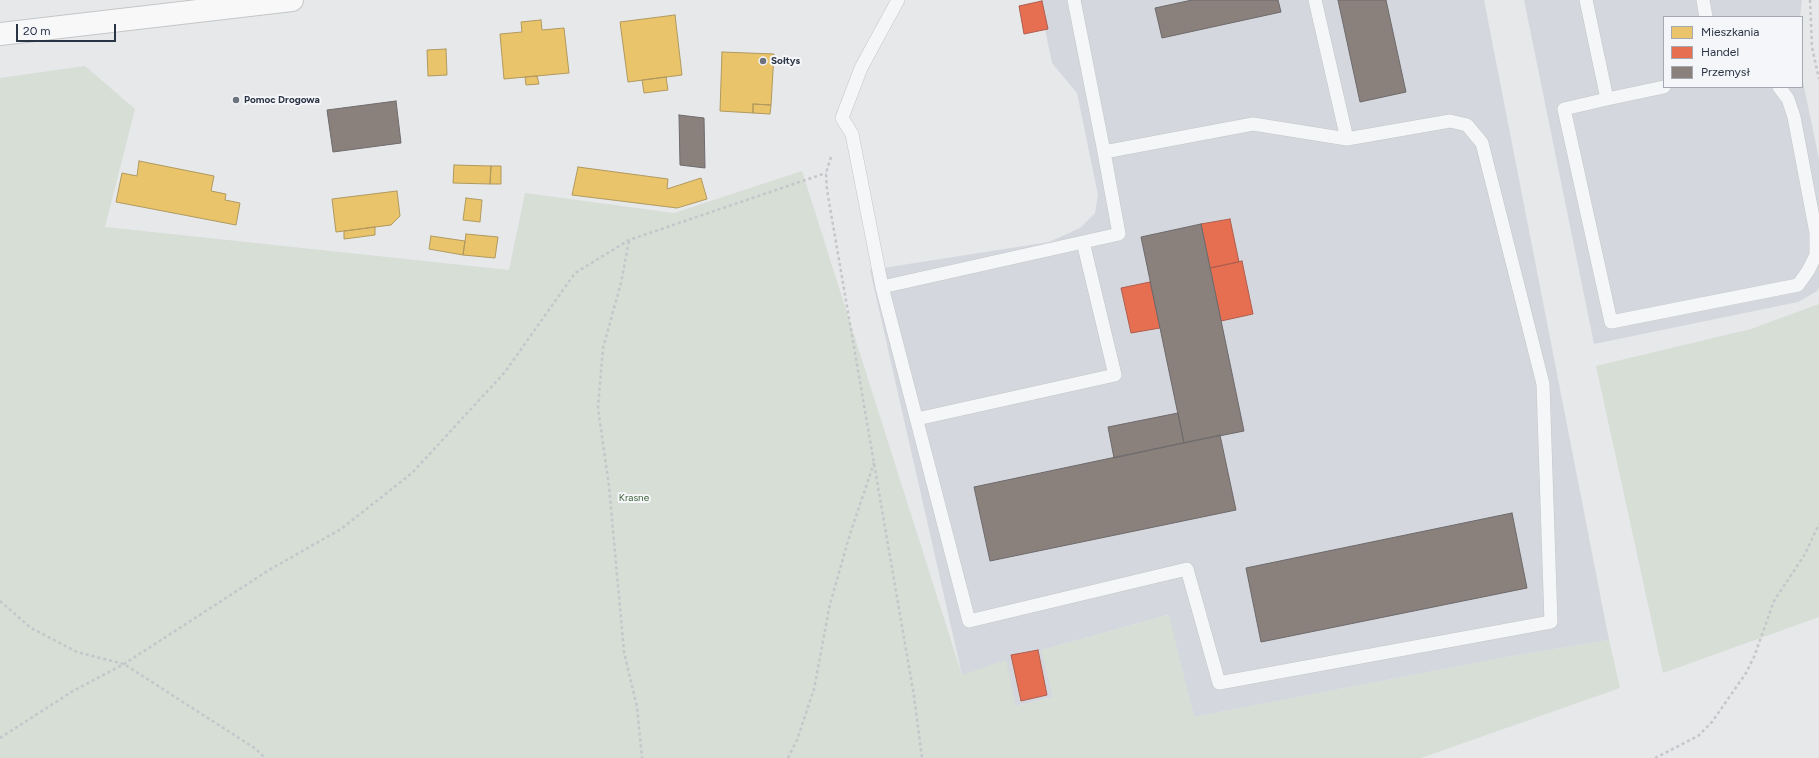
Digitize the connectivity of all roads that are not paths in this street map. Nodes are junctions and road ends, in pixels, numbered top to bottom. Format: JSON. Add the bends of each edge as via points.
{"nodes":[{"id":1,"x":292,"y":0,"type":"edge"},
{"id":2,"x":898,"y":0,"type":"edge"},
{"id":3,"x":1074,"y":0,"type":"edge"},
{"id":4,"x":1315,"y":0,"type":"edge"},
{"id":5,"x":1586,"y":0,"type":"edge"},
{"id":6,"x":1702,"y":0,"type":"edge"},
{"id":7,"x":1706,"y":16,"type":"edge"},
{"id":8,"x":0,"y":34,"type":"edge"},
{"id":9,"x":1663,"y":87,"type":"edge"},
{"id":10,"x":1780,"y":88,"type":"edge"},
{"id":11,"x":1607,"y":100,"type":"junction"},
{"id":12,"x":1347,"y":139,"type":"junction"},
{"id":13,"x":1104,"y":152,"type":"junction"},
{"id":14,"x":1083,"y":242,"type":"junction"},
{"id":15,"x":882,"y":287,"type":"junction"},
{"id":16,"x":917,"y":419,"type":"junction"}],
"edges":[{"from":1,"to":8,"type":"street"},
{"from":2,"to":15,"type":"lane","via":[[861,68],[842,118],[854,140]]},
{"from":3,"to":13,"type":"lane"},
{"from":4,"to":12,"type":"lane"},
{"from":5,"to":11,"type":"lane"},
{"from":6,"to":7,"type":"lane"},
{"from":9,"to":11,"type":"lane"},
{"from":10,"to":11,"type":"lane","via":[[1788,99],[1794,117],[1815,226],[1816,255],[1798,285],[1611,322],[1564,109]]},
{"from":12,"to":13,"type":"lane","via":[[1253,124]]},
{"from":12,"to":16,"type":"lane","via":[[1450,121],[1467,125],[1482,144],[1543,384],[1551,622],[1219,683],[1187,570],[969,621]]},
{"from":13,"to":14,"type":"lane","via":[[1119,234]]},
{"from":14,"to":15,"type":"lane"},
{"from":14,"to":16,"type":"lane","via":[[1115,375]]},
{"from":15,"to":16,"type":"lane"}]}
